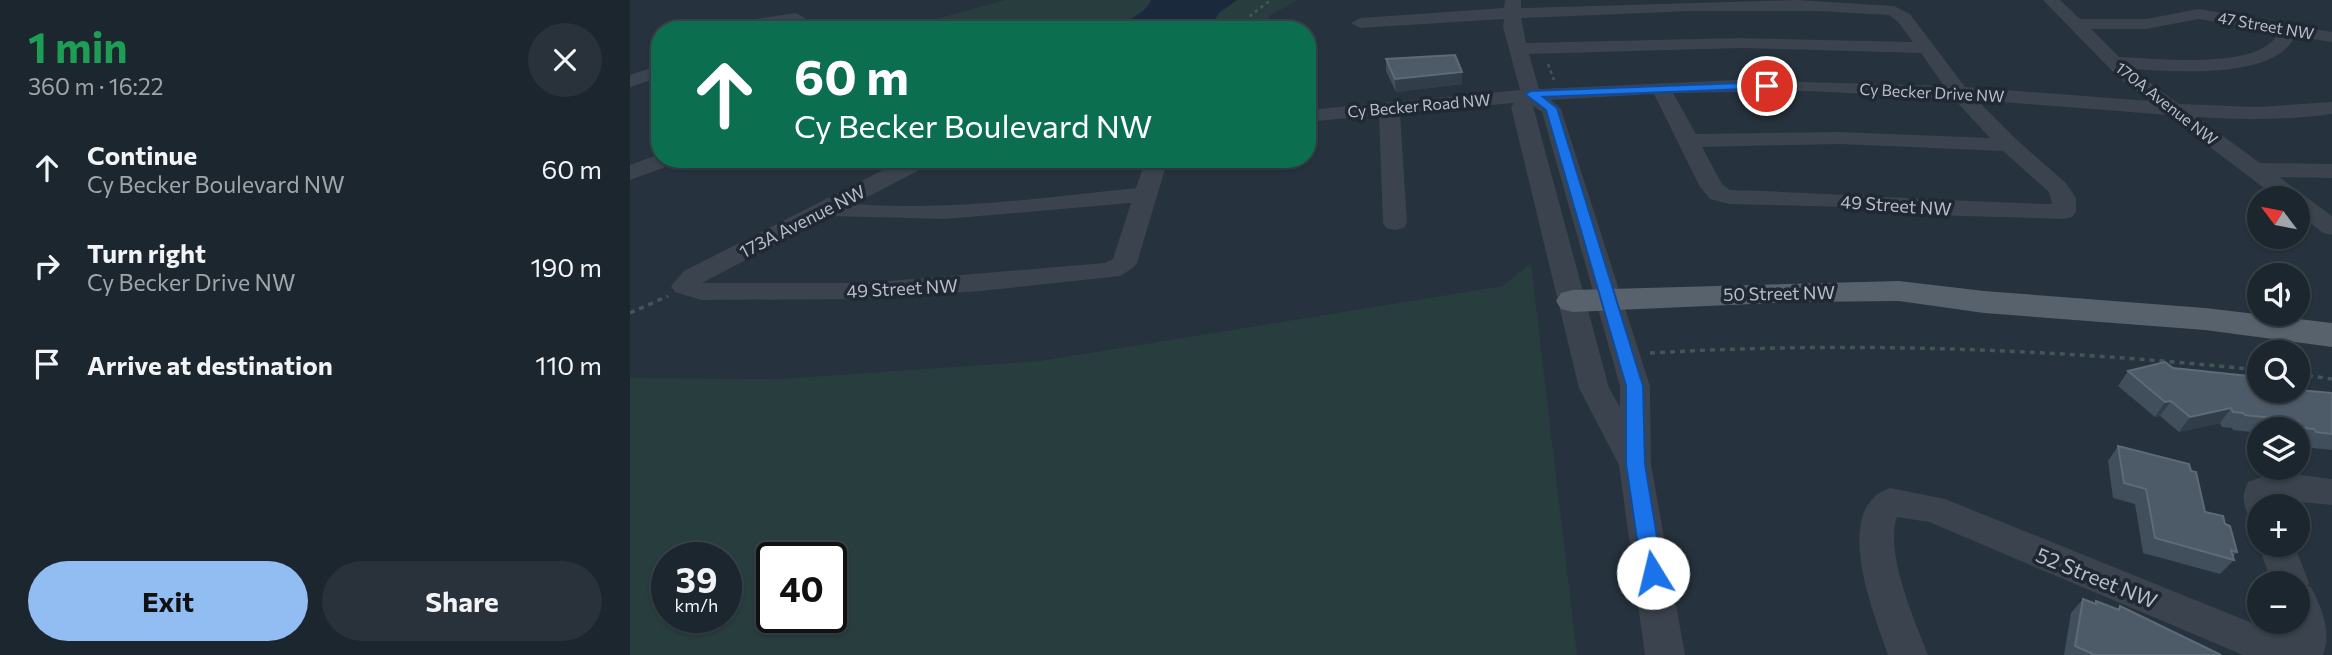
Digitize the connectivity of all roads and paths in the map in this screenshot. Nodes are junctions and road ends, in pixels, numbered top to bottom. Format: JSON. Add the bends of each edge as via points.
{"nodes":[{"id":1,"x":1271,"y":0,"type":"edge"},
{"id":2,"x":2051,"y":0,"type":"edge"},
{"id":3,"x":764,"y":2,"type":"dead end"},
{"id":4,"x":1513,"y":6,"type":"edge"},
{"id":5,"x":796,"y":18,"type":"dead end"},
{"id":6,"x":747,"y":21,"type":"edge"},
{"id":7,"x":780,"y":21,"type":"edge"},
{"id":8,"x":1249,"y":21,"type":"edge"},
{"id":9,"x":1360,"y":23,"type":"dead end"},
{"id":10,"x":2075,"y":24,"type":"junction"},
{"id":11,"x":2289,"y":29,"type":"junction"},
{"id":12,"x":2332,"y":37,"type":"edge"},
{"id":13,"x":1925,"y":48,"type":"junction"},
{"id":14,"x":1518,"y":49,"type":"junction"},
{"id":15,"x":2114,"y":62,"type":"junction"},
{"id":16,"x":651,"y":74,"type":"edge"},
{"id":17,"x":630,"y":81,"type":"edge"},
{"id":18,"x":1661,"y":88,"type":"junction"},
{"id":19,"x":1959,"y":93,"type":"junction"},
{"id":20,"x":1531,"y":94,"type":"junction"},
{"id":21,"x":1389,"y":108,"type":"junction"},
{"id":22,"x":2332,"y":108,"type":"edge"},
{"id":23,"x":2172,"y":109,"type":"junction"},
{"id":24,"x":1316,"y":115,"type":"edge"},
{"id":25,"x":1689,"y":141,"type":"junction"},
{"id":26,"x":2009,"y":145,"type":"junction"},
{"id":27,"x":651,"y":165,"type":"edge"},
{"id":28,"x":905,"y":168,"type":"edge"},
{"id":29,"x":1154,"y":168,"type":"edge"},
{"id":30,"x":2255,"y":170,"type":"junction"},
{"id":31,"x":2332,"y":171,"type":"edge"},
{"id":32,"x":630,"y":173,"type":"edge"},
{"id":33,"x":2276,"y":186,"type":"edge"},
{"id":34,"x":1146,"y":194,"type":"junction"},
{"id":35,"x":825,"y":209,"type":"junction"},
{"id":36,"x":2310,"y":211,"type":"edge"},
{"id":37,"x":1395,"y":223,"type":"dead end"},
{"id":38,"x":2332,"y":228,"type":"edge"},
{"id":39,"x":685,"y":287,"type":"junction"},
{"id":40,"x":1611,"y":307,"type":"junction"},
{"id":41,"x":1575,"y":310,"type":"junction"},
{"id":42,"x":630,"y":313,"type":"edge"},
{"id":43,"x":2332,"y":335,"type":"edge"},
{"id":44,"x":1647,"y":353,"type":"dead end"},
{"id":45,"x":2247,"y":369,"type":"edge"},
{"id":46,"x":2310,"y":376,"type":"edge"},
{"id":47,"x":2332,"y":379,"type":"edge"},
{"id":48,"x":1635,"y":464,"type":"junction"},
{"id":49,"x":2332,"y":492,"type":"edge"},
{"id":50,"x":2264,"y":494,"type":"edge"},
{"id":51,"x":2308,"y":634,"type":"edge"},
{"id":52,"x":2304,"y":654,"type":"edge"},
{"id":53,"x":1665,"y":655,"type":"edge"},
{"id":54,"x":1908,"y":655,"type":"edge"}],
"edges":[{"from":1,"to":8,"type":"path"},
{"from":2,"to":10,"type":"street","name":"170A Avenue NW"},
{"from":3,"to":6,"type":"street"},
{"from":4,"to":9,"type":"street"},
{"from":4,"to":13,"type":"street","via":[[1870,8],[1894,11],[1904,18]]},
{"from":4,"to":14,"type":"street"},
{"from":5,"to":7,"type":"street"},
{"from":10,"to":11,"type":"street","name":"47 Street NW","via":[[2146,24],[2199,14]]},
{"from":10,"to":15,"type":"street","name":"170A Avenue NW"},
{"from":11,"to":12,"type":"street","name":"47 Street NW"},
{"from":11,"to":15,"type":"street","via":[[2282,46],[2255,60],[2195,65]]},
{"from":13,"to":14,"type":"street","via":[[1740,43]]},
{"from":13,"to":19,"type":"street"},
{"from":14,"to":20,"type":"street"},
{"from":15,"to":23,"type":"street","name":"170A Avenue NW"},
{"from":16,"to":17,"type":"street"},
{"from":18,"to":19,"type":"street","name":"Cy Becker Drive NW","via":[[1815,86]]},
{"from":18,"to":20,"type":"street","name":"Cy Becker Drive NW"},
{"from":18,"to":25,"type":"street"},
{"from":19,"to":23,"type":"street","name":"Cy Becker Drive NW"},
{"from":19,"to":26,"type":"street"},
{"from":20,"to":21,"type":"street","name":"Cy Becker Road NW"},
{"from":20,"to":40,"type":"street","via":[[1551,108]]},
{"from":20,"to":41,"type":"street","via":[[1521,107]]},
{"from":21,"to":24,"type":"street","name":"Cy Becker Road NW"},
{"from":21,"to":37,"type":"street"},
{"from":22,"to":23,"type":"street","name":"Cy Becker Drive NW","via":[[2268,113]]},
{"from":23,"to":30,"type":"street","name":"170A Avenue NW"},
{"from":25,"to":26,"type":"street","via":[[1840,138]]},
{"from":25,"to":26,"type":"street","name":"49 Street NW","via":[[1712,187],[1729,197],[2064,212],[2058,188]]},
{"from":27,"to":32,"type":"street"},
{"from":28,"to":35,"type":"street","name":"173A Avenue NW"},
{"from":29,"to":34,"type":"street"},
{"from":30,"to":31,"type":"street"},
{"from":30,"to":33,"type":"street","name":"170A Avenue NW"},
{"from":34,"to":35,"type":"street","via":[[992,210],[868,213]]},
{"from":34,"to":39,"type":"street","name":"49 Street NW","via":[[1126,254],[1120,266],[1111,270],[865,291],[701,292]]},
{"from":35,"to":39,"type":"street","name":"173A Avenue NW","via":[[693,276]]},
{"from":36,"to":38,"type":"street"},
{"from":39,"to":42,"type":"path"},
{"from":40,"to":41,"type":"main road","name":"50 Street NW"},
{"from":40,"to":43,"type":"main road","name":"50 Street NW","via":[[1928,309],[1984,302],[2205,318]]},
{"from":40,"to":48,"type":"street","via":[[1635,386]]},
{"from":41,"to":48,"type":"street","via":[[1594,388]]},
{"from":44,"to":45,"type":"path","via":[[1910,345],[2138,356]]},
{"from":46,"to":47,"type":"path"},
{"from":48,"to":53,"type":"street"},
{"from":49,"to":50,"type":"street","via":[[2270,486]]},
{"from":51,"to":52,"type":"street"},
{"from":52,"to":54,"type":"street","name":"52 Street NW","via":[[2258,643],[1933,509],[1890,502],[1879,514],[1878,541],[1892,613]]}]}
